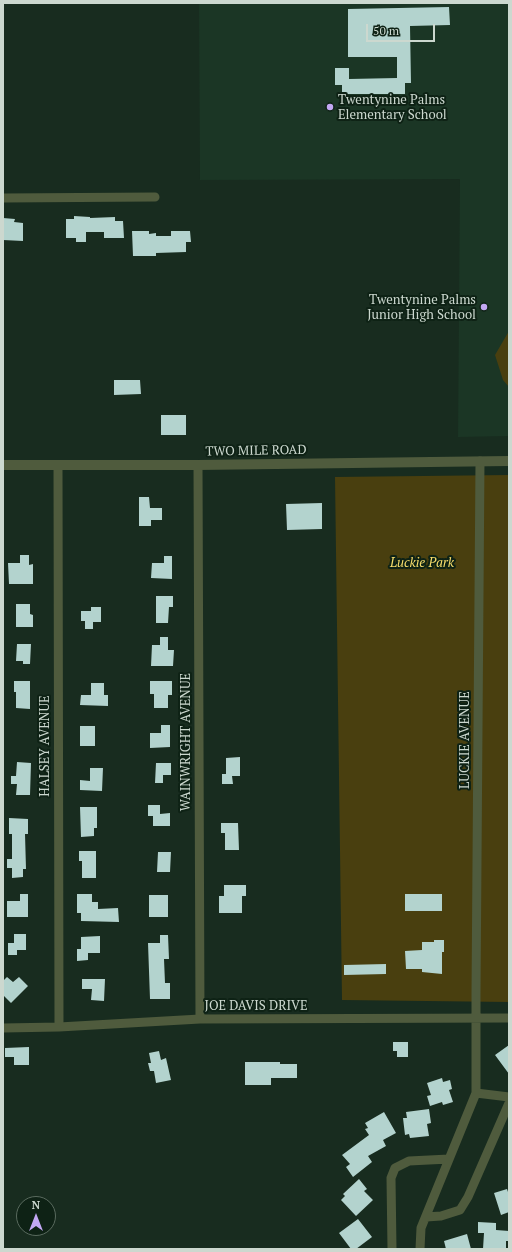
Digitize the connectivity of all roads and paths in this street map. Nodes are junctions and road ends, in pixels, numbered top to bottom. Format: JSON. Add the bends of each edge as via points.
{"nodes":[{"id":1,"x":155,"y":197,"type":"dead end"},
{"id":2,"x":3,"y":198,"type":"edge"},
{"id":3,"x":480,"y":461,"type":"junction"},
{"id":4,"x":509,"y":461,"type":"edge"},
{"id":5,"x":3,"y":465,"type":"edge"},
{"id":6,"x":58,"y":465,"type":"junction"},
{"id":7,"x":198,"y":465,"type":"junction"},
{"id":8,"x":509,"y":1018,"type":"edge"},
{"id":9,"x":476,"y":1019,"type":"junction"},
{"id":10,"x":200,"y":1020,"type":"junction"},
{"id":11,"x":59,"y":1027,"type":"junction"},
{"id":12,"x":3,"y":1028,"type":"edge"},
{"id":13,"x":476,"y":1093,"type":"junction"},
{"id":14,"x":509,"y":1097,"type":"edge"},
{"id":15,"x":509,"y":1102,"type":"edge"},
{"id":16,"x":449,"y":1159,"type":"junction"},
{"id":17,"x":426,"y":1217,"type":"junction"},
{"id":18,"x":392,"y":1249,"type":"edge"},
{"id":19,"x":420,"y":1249,"type":"edge"}],
"edges":[{"from":1,"to":2,"type":"street"},
{"from":3,"to":4,"type":"street","name":"TWO MILE ROAD"},
{"from":3,"to":7,"type":"street","name":"TWO MILE ROAD"},
{"from":3,"to":9,"type":"street","name":"LUCKIE AVENUE"},
{"from":5,"to":6,"type":"street","name":"TWO MILE ROAD"},
{"from":6,"to":7,"type":"street","name":"TWO MILE ROAD"},
{"from":6,"to":11,"type":"street","name":"HALSEY AVENUE"},
{"from":7,"to":10,"type":"street","name":"WAINWRIGHT AVENUE"},
{"from":8,"to":9,"type":"street","name":"JOE DAVIS DRIVE"},
{"from":9,"to":10,"type":"street","name":"JOE DAVIS DRIVE"},
{"from":9,"to":13,"type":"street","name":"LUCKIE AVENUE"},
{"from":10,"to":11,"type":"street","name":"JOE DAVIS DRIVE"},
{"from":11,"to":12,"type":"street","name":"JOE DAVIS DRIVE"},
{"from":13,"to":14,"type":"street"},
{"from":13,"to":16,"type":"street"},
{"from":15,"to":17,"type":"street","via":[[460,1210],[441,1216]]},
{"from":16,"to":17,"type":"street"},
{"from":16,"to":18,"type":"street","via":[[409,1161],[395,1168],[391,1178]]},
{"from":17,"to":19,"type":"street","via":[[421,1228]]}]}
